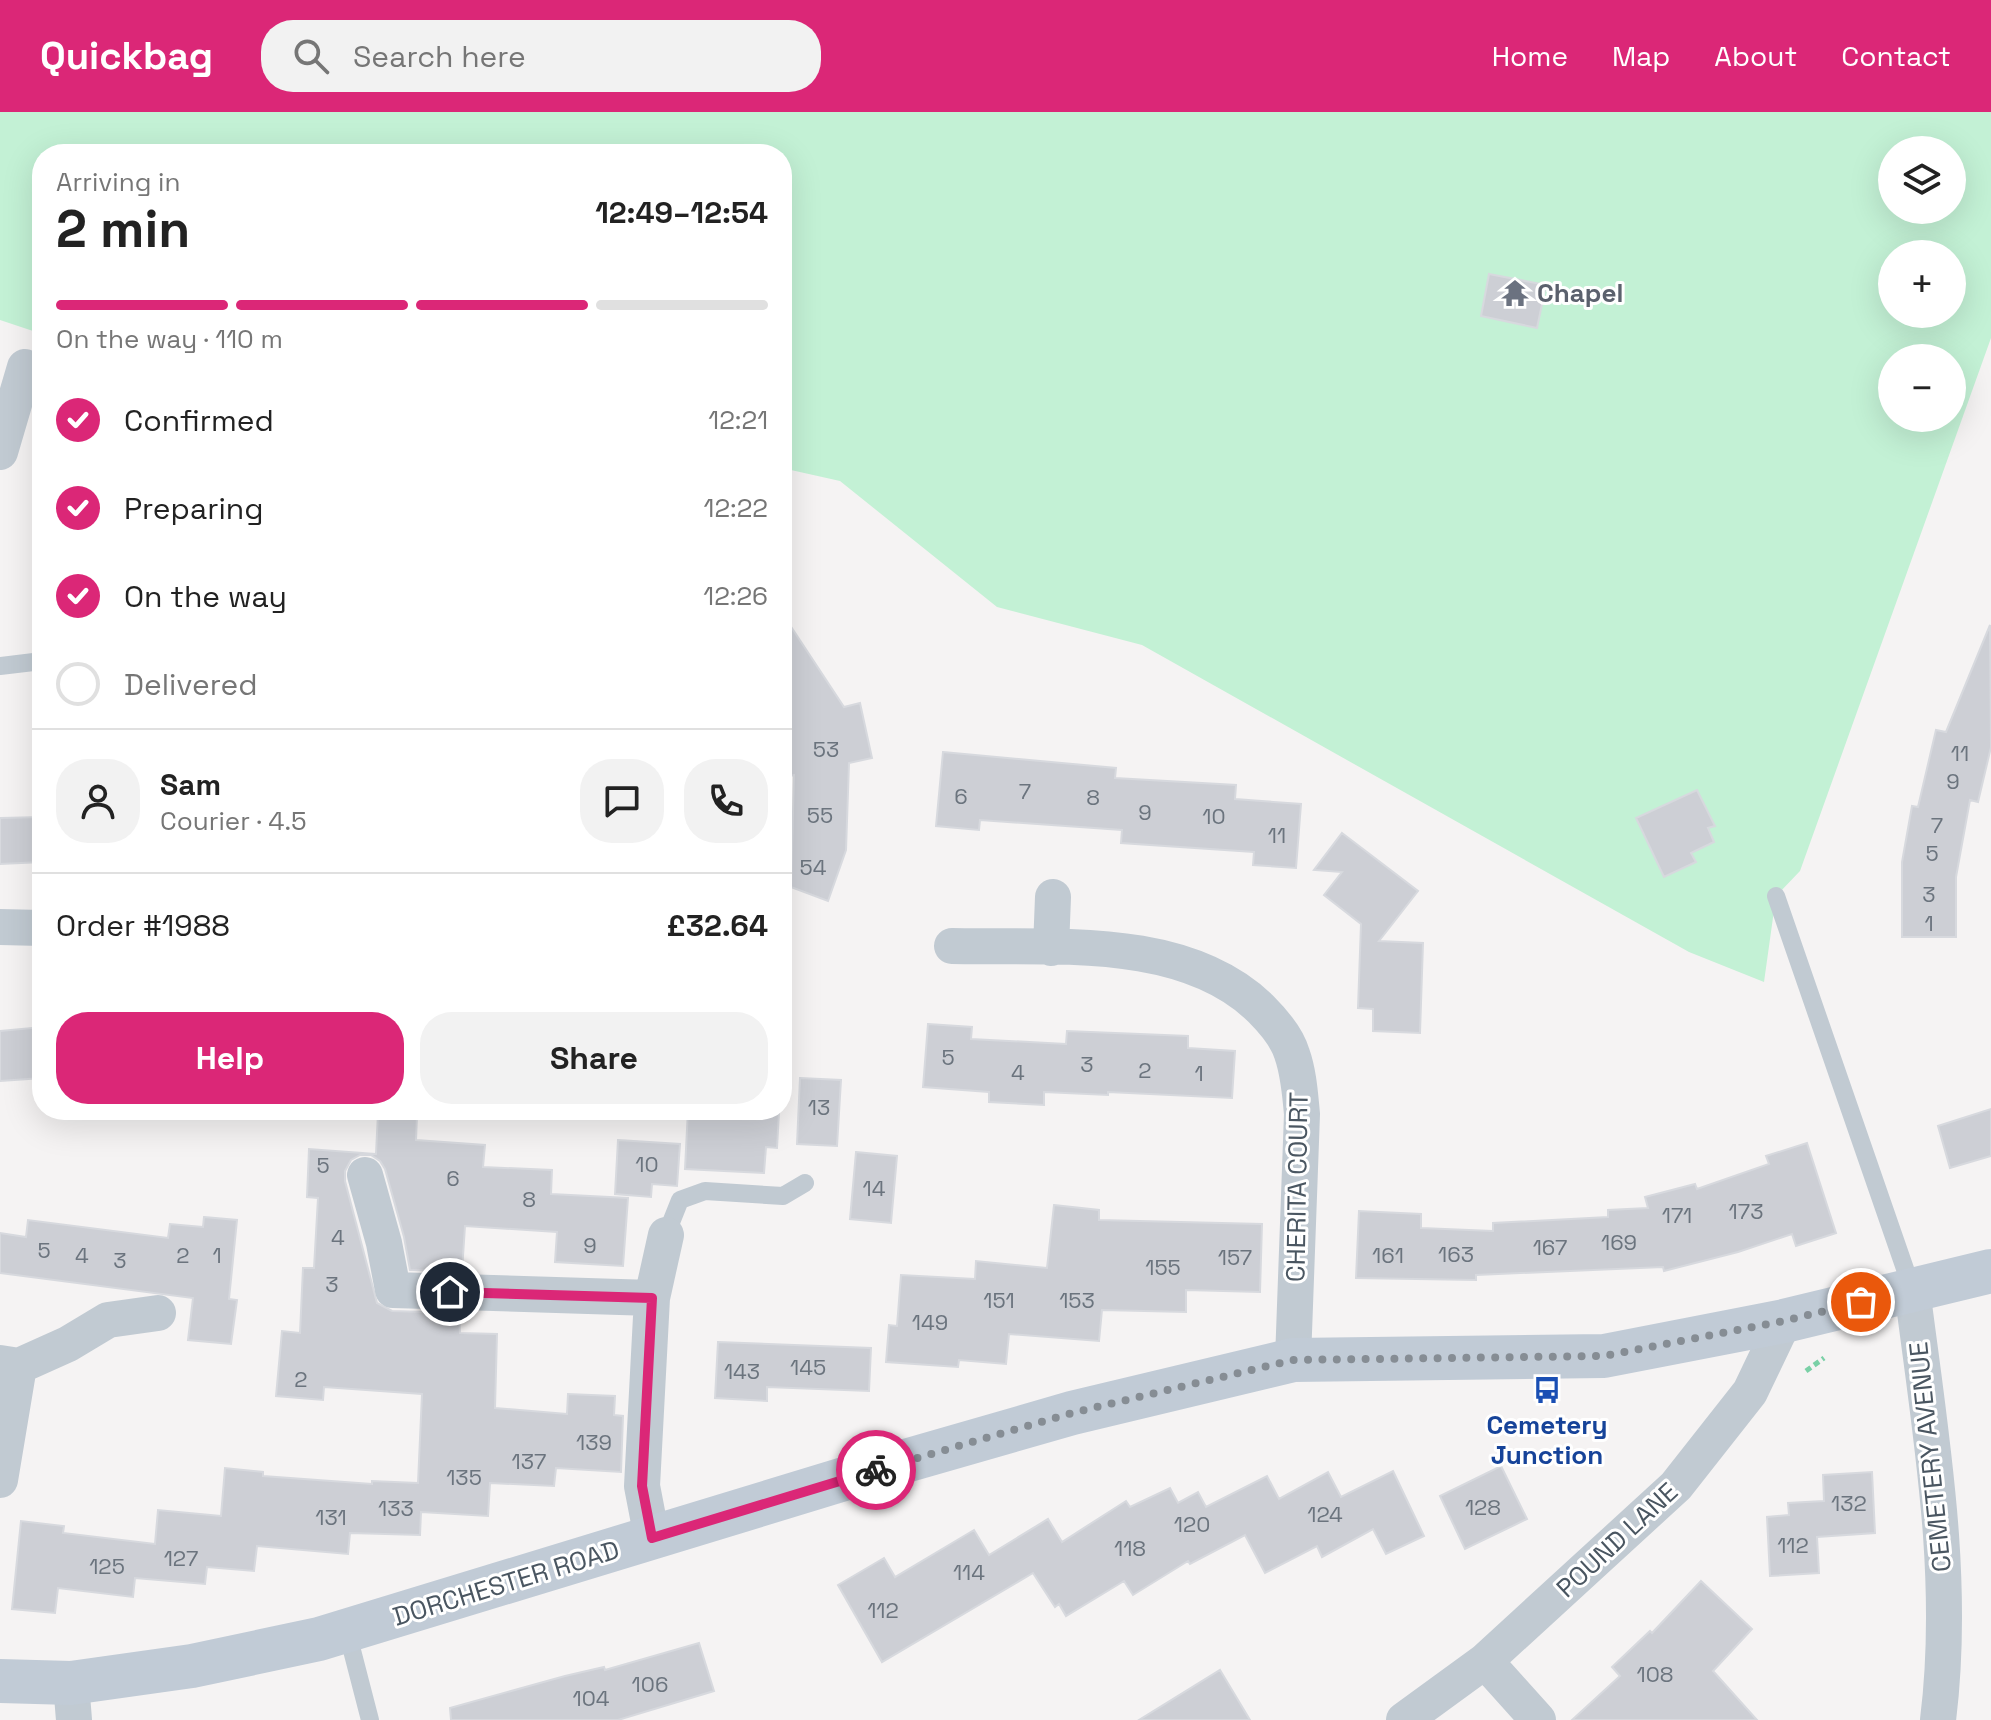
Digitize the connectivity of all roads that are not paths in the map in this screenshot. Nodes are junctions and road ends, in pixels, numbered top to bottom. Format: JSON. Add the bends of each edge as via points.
{"nodes":[{"id":1,"x":22,"y":367,"type":"edge"},
{"id":2,"x":0,"y":452,"type":"edge"},
{"id":3,"x":32,"y":662,"type":"edge"},
{"id":4,"x":0,"y":666,"type":"edge"},
{"id":5,"x":1776,"y":896,"type":"dead end"},
{"id":6,"x":1053,"y":897,"type":"dead end"},
{"id":7,"x":0,"y":927,"type":"edge"},
{"id":8,"x":32,"y":928,"type":"edge"},
{"id":9,"x":952,"y":946,"type":"dead end"},
{"id":10,"x":1051,"y":948,"type":"junction"},
{"id":11,"x":365,"y":1175,"type":"dead end"},
{"id":12,"x":805,"y":1183,"type":"dead end"},
{"id":13,"x":666,"y":1235,"type":"joint"},
{"id":14,"x":1991,"y":1271,"type":"edge"},
{"id":15,"x":1912,"y":1289,"type":"junction"},
{"id":16,"x":652,"y":1298,"type":"junction"},
{"id":17,"x":158,"y":1313,"type":"dead end"},
{"id":18,"x":1784,"y":1321,"type":"junction"},
{"id":19,"x":1293,"y":1360,"type":"junction"},
{"id":20,"x":9,"y":1364,"type":"edge"},
{"id":21,"x":0,"y":1480,"type":"edge"},
{"id":22,"x":652,"y":1538,"type":"junction"},
{"id":23,"x":347,"y":1631,"type":"junction"},
{"id":24,"x":1485,"y":1661,"type":"junction"},
{"id":25,"x":0,"y":1681,"type":"edge"},
{"id":26,"x":72,"y":1702,"type":"edge"},
{"id":27,"x":370,"y":1720,"type":"edge"},
{"id":28,"x":1404,"y":1720,"type":"edge"},
{"id":29,"x":1538,"y":1720,"type":"edge"},
{"id":30,"x":1938,"y":1720,"type":"edge"}],
"edges":[{"from":1,"to":2,"type":"street"},
{"from":3,"to":4,"type":"lane"},
{"from":5,"to":15,"type":"lane"},
{"from":6,"to":10,"type":"street"},
{"from":7,"to":8,"type":"street"},
{"from":9,"to":10,"type":"street","name":"CHERITA COURT"},
{"from":10,"to":19,"type":"street","name":"CHERITA COURT","via":[[1144,954],[1189,965],[1251,1000],[1292,1051],[1302,1114]]},
{"from":11,"to":16,"type":"street","via":[[393,1290]]},
{"from":12,"to":13,"type":"lane","via":[[783,1196],[705,1191],[680,1200]]},
{"from":13,"to":16,"type":"street"},
{"from":14,"to":15,"type":"street","name":"DORCHESTER ROAD"},
{"from":15,"to":18,"type":"street","name":"DORCHESTER ROAD"},
{"from":15,"to":30,"type":"street","name":"CEMETERY AVENUE","via":[[1942,1529],[1944,1677]]},
{"from":16,"to":22,"type":"street","via":[[642,1486]]},
{"from":17,"to":20,"type":"street","via":[[108,1320],[68,1344]]},
{"from":18,"to":19,"type":"street","name":"DORCHESTER ROAD","via":[[1604,1356]]},
{"from":18,"to":24,"type":"street","name":"POUND LANE","via":[[1750,1392],[1676,1486]]},
{"from":19,"to":22,"type":"street","name":"DORCHESTER ROAD","via":[[1072,1413]]},
{"from":20,"to":21,"type":"street"},
{"from":22,"to":23,"type":"street","name":"DORCHESTER ROAD"},
{"from":23,"to":26,"type":"street","name":"DORCHESTER ROAD","via":[[192,1666]]},
{"from":23,"to":27,"type":"lane"},
{"from":24,"to":28,"type":"street","name":"POUND LANE"},
{"from":24,"to":29,"type":"street"},
{"from":25,"to":26,"type":"street","name":"DORCHESTER ROAD"}]}
